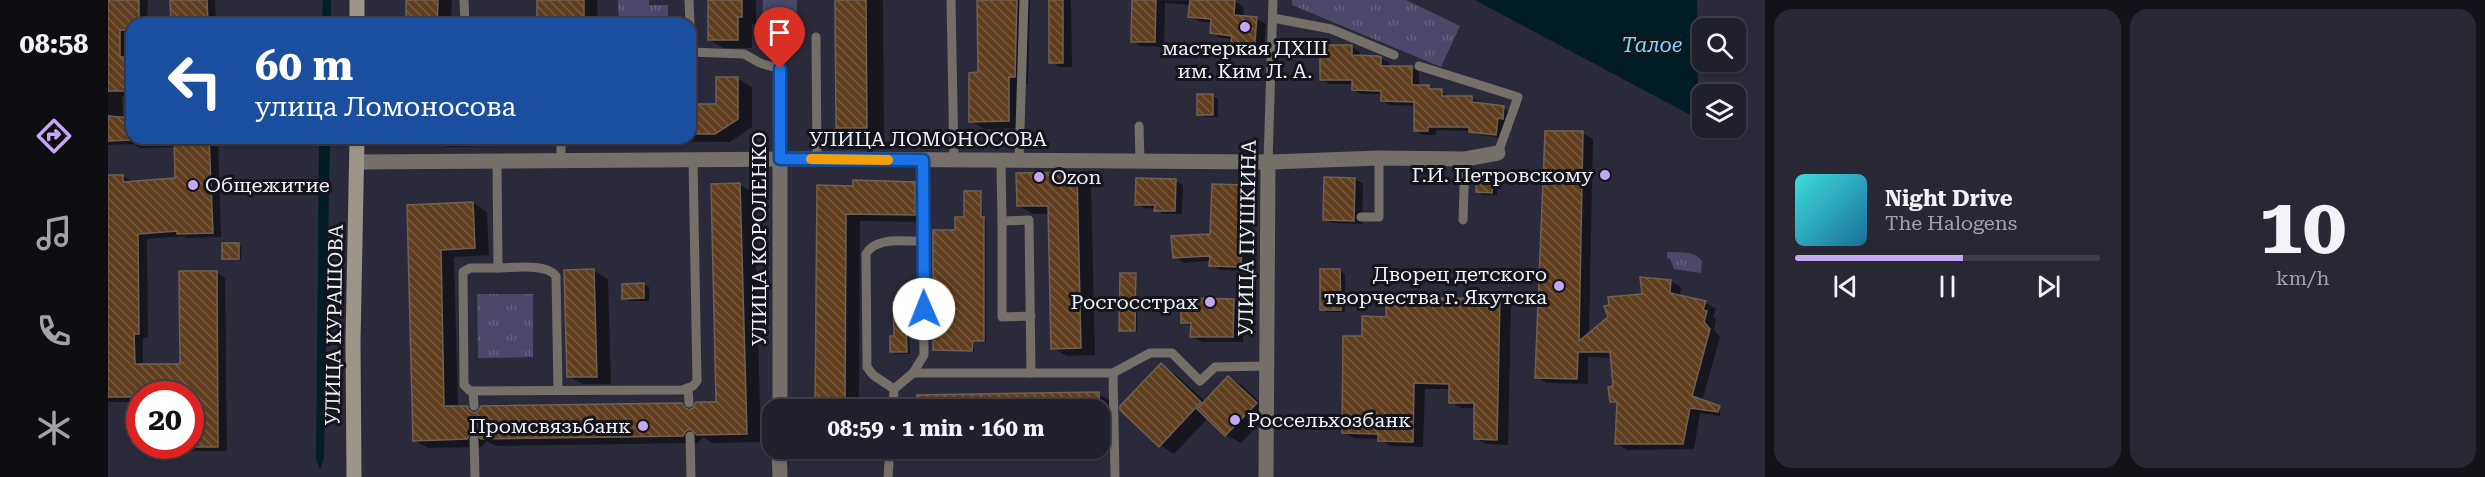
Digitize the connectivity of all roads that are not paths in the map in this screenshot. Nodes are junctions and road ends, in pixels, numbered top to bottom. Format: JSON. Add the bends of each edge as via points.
{"nodes":[{"id":1,"x":357,"y":0,"type":"edge"},
{"id":2,"x":464,"y":0,"type":"edge"},
{"id":3,"x":689,"y":0,"type":"edge"},
{"id":4,"x":951,"y":0,"type":"edge"},
{"id":5,"x":1024,"y":0,"type":"edge"},
{"id":6,"x":1273,"y":0,"type":"edge"},
{"id":7,"x":357,"y":18,"type":"edge"},
{"id":8,"x":465,"y":18,"type":"edge"},
{"id":9,"x":690,"y":18,"type":"edge"},
{"id":10,"x":1273,"y":18,"type":"junction"},
{"id":11,"x":816,"y":37,"type":"dead end"},
{"id":12,"x":696,"y":52,"type":"edge"},
{"id":13,"x":1394,"y":55,"type":"dead end"},
{"id":14,"x":1419,"y":66,"type":"dead end"},
{"id":15,"x":1139,"y":126,"type":"dead end"},
{"id":16,"x":357,"y":144,"type":"edge"},
{"id":17,"x":561,"y":144,"type":"edge"},
{"id":18,"x":1498,"y":153,"type":"joint"},
{"id":19,"x":1379,"y":158,"type":"junction"},
{"id":20,"x":780,"y":159,"type":"junction"},
{"id":21,"x":817,"y":159,"type":"junction"},
{"id":22,"x":954,"y":159,"type":"junction"},
{"id":23,"x":1465,"y":159,"type":"junction"},
{"id":24,"x":561,"y":160,"type":"junction"},
{"id":25,"x":693,"y":160,"type":"junction"},
{"id":26,"x":923,"y":160,"type":"junction"},
{"id":27,"x":1001,"y":161,"type":"junction"},
{"id":28,"x":1019,"y":161,"type":"junction"},
{"id":29,"x":1140,"y":161,"type":"junction"},
{"id":30,"x":357,"y":162,"type":"junction"},
{"id":31,"x":497,"y":162,"type":"junction"},
{"id":32,"x":1268,"y":162,"type":"junction"},
{"id":33,"x":1361,"y":217,"type":"dead end"},
{"id":34,"x":1002,"y":220,"type":"junction"},
{"id":35,"x":1463,"y":220,"type":"dead end"},
{"id":36,"x":923,"y":242,"type":"junction"},
{"id":37,"x":498,"y":268,"type":"junction"},
{"id":38,"x":1031,"y":316,"type":"junction"},
{"id":39,"x":1267,"y":366,"type":"junction"},
{"id":40,"x":913,"y":373,"type":"junction"},
{"id":41,"x":1031,"y":373,"type":"junction"},
{"id":42,"x":1113,"y":374,"type":"junction"},
{"id":43,"x":688,"y":388,"type":"junction"},
{"id":44,"x":894,"y":389,"type":"junction"},
{"id":45,"x":558,"y":390,"type":"junction"},
{"id":46,"x":473,"y":391,"type":"junction"},
{"id":47,"x":780,"y":399,"type":"edge"},
{"id":48,"x":893,"y":399,"type":"edge"},
{"id":49,"x":688,"y":402,"type":"dead end"},
{"id":50,"x":474,"y":406,"type":"dead end"},
{"id":51,"x":690,"y":436,"type":"dead end"},
{"id":52,"x":474,"y":439,"type":"dead end"},
{"id":53,"x":779,"y":459,"type":"edge"},
{"id":54,"x":889,"y":459,"type":"edge"},
{"id":55,"x":354,"y":477,"type":"edge"},
{"id":56,"x":475,"y":477,"type":"edge"},
{"id":57,"x":691,"y":477,"type":"edge"},
{"id":58,"x":780,"y":477,"type":"edge"},
{"id":59,"x":888,"y":477,"type":"edge"},
{"id":60,"x":1115,"y":477,"type":"edge"},
{"id":61,"x":1266,"y":477,"type":"edge"}],
"edges":[{"from":1,"to":7,"type":"street"},
{"from":2,"to":8,"type":"lane"},
{"from":3,"to":9,"type":"lane"},
{"from":4,"to":22,"type":"lane"},
{"from":5,"to":28,"type":"lane"},
{"from":6,"to":10,"type":"lane","name":"УЛИЦА ПУШКИНА"},
{"from":10,"to":13,"type":"lane","via":[[1331,29]]},
{"from":10,"to":32,"type":"lane","name":"УЛИЦА ПУШКИНА"},
{"from":11,"to":21,"type":"lane"},
{"from":12,"to":20,"type":"lane","name":"УЛИЦА КОРОЛЕНКО","via":[[744,54],[780,69]]},
{"from":14,"to":18,"type":"lane","via":[[1518,97]]},
{"from":15,"to":29,"type":"lane"},
{"from":16,"to":30,"type":"street","name":"УЛИЦА КУРАШОВА"},
{"from":17,"to":24,"type":"lane"},
{"from":18,"to":23,"type":"street","name":"УЛИЦА ЛОМОНОСОВА"},
{"from":19,"to":23,"type":"street","name":"УЛИЦА ЛОМОНОСОВА"},
{"from":19,"to":32,"type":"street","name":"УЛИЦА ЛОМОНОСОВА"},
{"from":19,"to":33,"type":"lane","via":[[1379,217]]},
{"from":20,"to":21,"type":"street","name":"УЛИЦА ЛОМОНОСОВА"},
{"from":20,"to":25,"type":"street","name":"УЛИЦА ЛОМОНОСОВА"},
{"from":20,"to":47,"type":"street","name":"УЛИЦА КОРОЛЕНКО"},
{"from":21,"to":26,"type":"street","name":"УЛИЦА ЛОМОНОСОВА"},
{"from":22,"to":26,"type":"street","name":"УЛИЦА ЛОМОНОСОВА"},
{"from":22,"to":27,"type":"street","name":"УЛИЦА ЛОМОНОСОВА"},
{"from":23,"to":35,"type":"lane"},
{"from":24,"to":25,"type":"street","name":"УЛИЦА ЛОМОНОСОВА"},
{"from":24,"to":31,"type":"street","name":"УЛИЦА ЛОМОНОСОВА"},
{"from":25,"to":43,"type":"lane","via":[[697,381]]},
{"from":26,"to":36,"type":"lane"},
{"from":27,"to":28,"type":"street","name":"УЛИЦА ЛОМОНОСОВА"},
{"from":27,"to":34,"type":"lane"},
{"from":28,"to":29,"type":"street","name":"УЛИЦА ЛОМОНОСОВА"},
{"from":29,"to":32,"type":"street","name":"УЛИЦА ЛОМОНОСОВА"},
{"from":30,"to":31,"type":"street","name":"УЛИЦА ЛОМОНОСОВА"},
{"from":30,"to":55,"type":"street","name":"УЛИЦА КУРАШОВА"},
{"from":31,"to":37,"type":"lane"},
{"from":32,"to":39,"type":"street","name":"УЛИЦА ПУШКИНА"},
{"from":34,"to":38,"type":"lane","via":[[1029,219]]},
{"from":34,"to":38,"type":"lane","via":[[1002,317]]},
{"from":36,"to":40,"type":"lane","via":[[924,354]]},
{"from":36,"to":44,"type":"lane","via":[[879,242],[866,254],[867,367]]},
{"from":37,"to":45,"type":"lane","via":[[544,269],[556,276]]},
{"from":37,"to":46,"type":"lane","via":[[470,268],[463,272],[465,385]]},
{"from":38,"to":41,"type":"lane"},
{"from":39,"to":42,"type":"lane","via":[[1215,367],[1200,381],[1172,353],[1150,353]]},
{"from":39,"to":61,"type":"street","name":"УЛИЦА ПУШКИНА"},
{"from":40,"to":41,"type":"lane"},
{"from":40,"to":44,"type":"lane"},
{"from":41,"to":42,"type":"lane"},
{"from":42,"to":60,"type":"lane"},
{"from":43,"to":45,"type":"lane"},
{"from":43,"to":49,"type":"lane"},
{"from":44,"to":48,"type":"lane"},
{"from":45,"to":46,"type":"lane"},
{"from":46,"to":50,"type":"lane"},
{"from":51,"to":57,"type":"lane"},
{"from":52,"to":56,"type":"lane"},
{"from":53,"to":58,"type":"street"},
{"from":54,"to":59,"type":"lane"}]}
